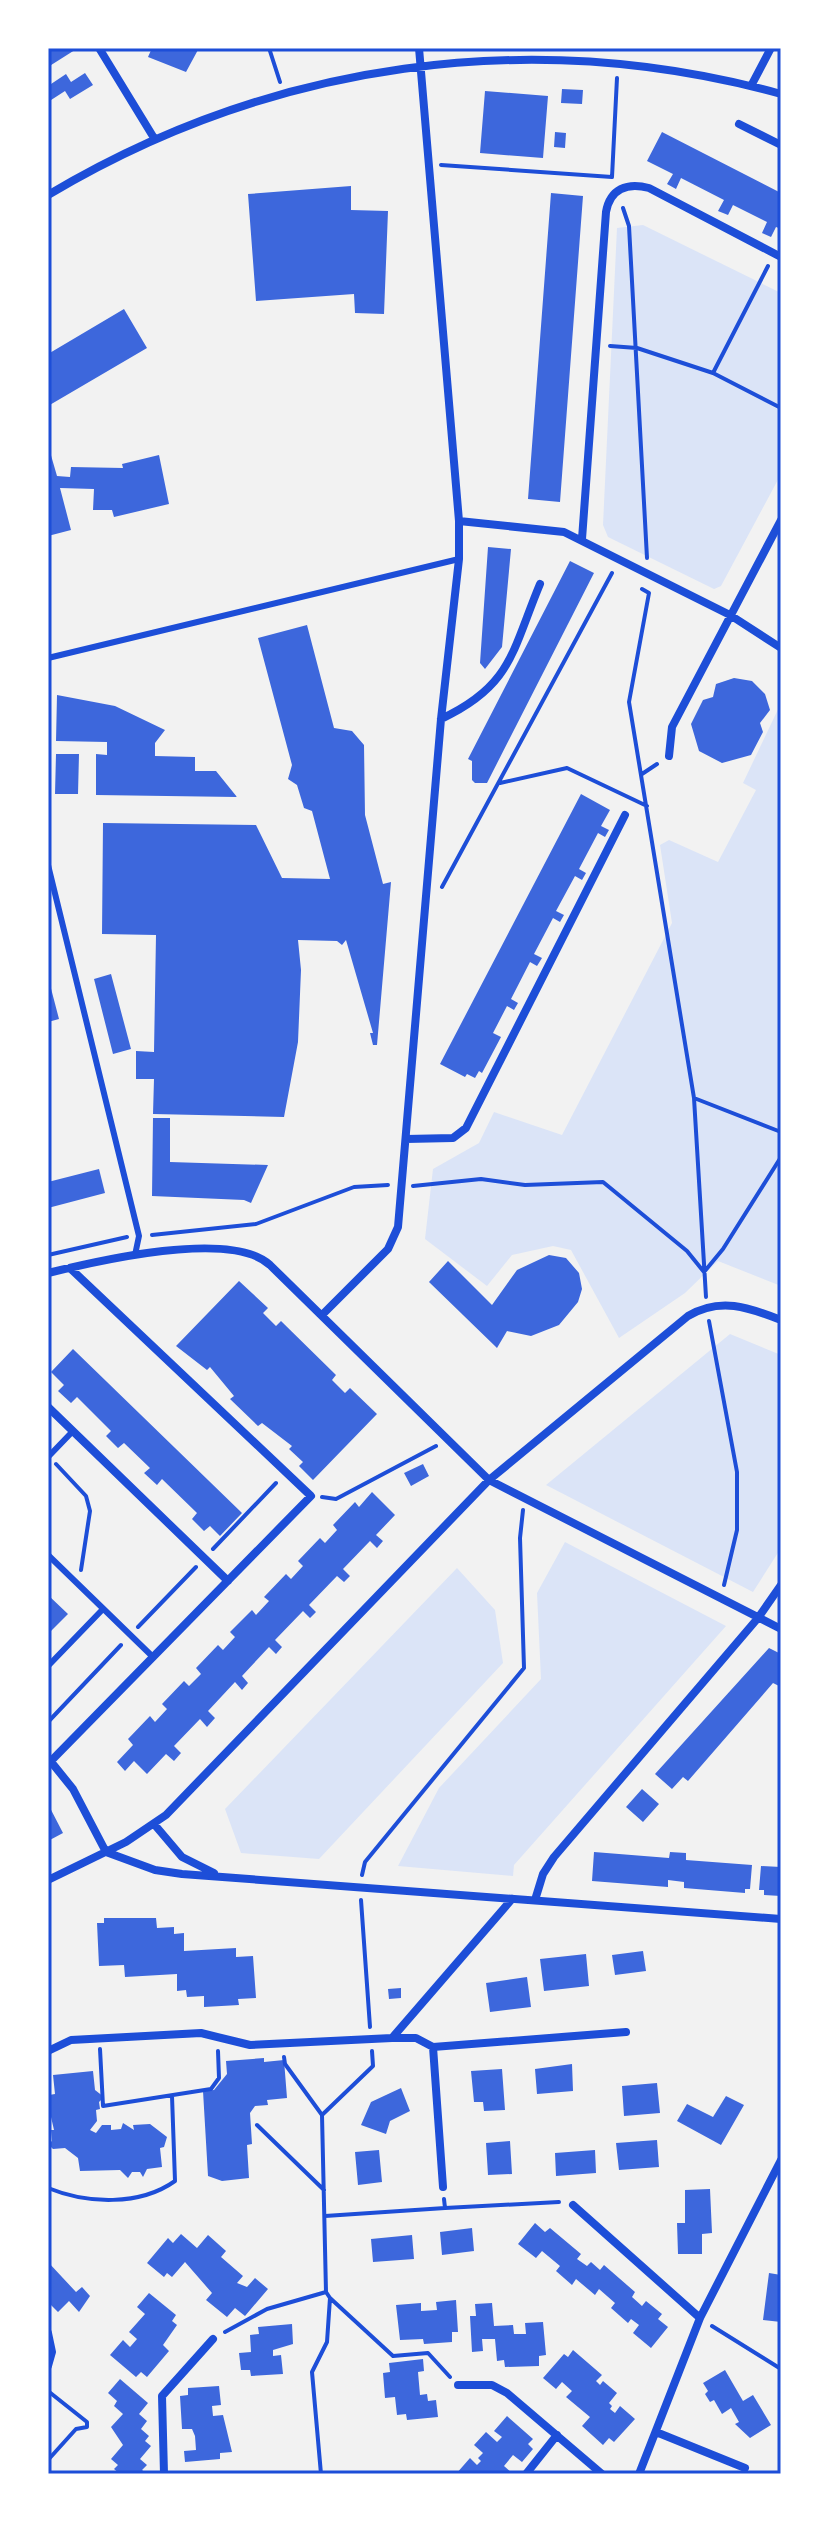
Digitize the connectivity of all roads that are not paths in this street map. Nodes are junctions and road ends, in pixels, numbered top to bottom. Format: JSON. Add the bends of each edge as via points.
{"nodes":[{"id":1,"x":99,"y":48,"type":"edge"},
{"id":2,"x":419,"y":48,"type":"edge"},
{"id":3,"x":771,"y":48,"type":"edge"},
{"id":4,"x":419,"y":65,"type":"junction"},
{"id":5,"x":751,"y":86,"type":"junction"},
{"id":6,"x":781,"y":94,"type":"edge"},
{"id":7,"x":739,"y":124,"type":"dead end"},
{"id":8,"x":154,"y":138,"type":"junction"},
{"id":9,"x":781,"y":145,"type":"edge"},
{"id":10,"x":48,"y":195,"type":"edge"},
{"id":11,"x":778,"y":255,"type":"edge"},
{"id":12,"x":781,"y":520,"type":"edge"},
{"id":13,"x":459,"y":521,"type":"junction"},
{"id":14,"x":582,"y":539,"type":"junction"},
{"id":15,"x":459,"y":559,"type":"junction"},
{"id":16,"x":540,"y":584,"type":"dead end"},
{"id":17,"x":730,"y":615,"type":"junction"},
{"id":18,"x":781,"y":648,"type":"edge"},
{"id":19,"x":48,"y":658,"type":"edge"},
{"id":20,"x":441,"y":719,"type":"junction"},
{"id":21,"x":669,"y":756,"type":"road end"},
{"id":22,"x":625,"y":815,"type":"dead end"},
{"id":23,"x":48,"y":865,"type":"edge"},
{"id":24,"x":406,"y":1139,"type":"junction"},
{"id":25,"x":135,"y":1255,"type":"junction"},
{"id":26,"x":70,"y":1268,"type":"junction"},
{"id":27,"x":48,"y":1273,"type":"edge"},
{"id":28,"x":322,"y":1315,"type":"junction"},
{"id":29,"x":781,"y":1320,"type":"edge"},
{"id":30,"x":48,"y":1407,"type":"edge"},
{"id":31,"x":73,"y":1431,"type":"junction"},
{"id":32,"x":48,"y":1456,"type":"edge"},
{"id":33,"x":489,"y":1480,"type":"junction"},
{"id":34,"x":48,"y":1555,"type":"edge"},
{"id":35,"x":228,"y":1581,"type":"junction"},
{"id":36,"x":781,"y":1585,"type":"edge"},
{"id":37,"x":103,"y":1609,"type":"junction"},
{"id":38,"x":758,"y":1618,"type":"junction"},
{"id":39,"x":781,"y":1629,"type":"edge"},
{"id":40,"x":153,"y":1657,"type":"junction"},
{"id":41,"x":48,"y":1666,"type":"edge"},
{"id":42,"x":50,"y":1759,"type":"edge"},
{"id":43,"x":154,"y":1824,"type":"junction"},
{"id":44,"x":106,"y":1852,"type":"junction"},
{"id":45,"x":237,"y":1878,"type":"junction"},
{"id":46,"x":48,"y":1880,"type":"edge"},
{"id":47,"x":512,"y":1899,"type":"junction"},
{"id":48,"x":535,"y":1900,"type":"junction"},
{"id":49,"x":781,"y":1919,"type":"edge"},
{"id":50,"x":626,"y":2032,"type":"dead end"},
{"id":51,"x":392,"y":2038,"type":"junction"},
{"id":52,"x":433,"y":2047,"type":"junction"},
{"id":53,"x":48,"y":2051,"type":"edge"},
{"id":54,"x":781,"y":2160,"type":"edge"},
{"id":55,"x":443,"y":2187,"type":"road end"},
{"id":56,"x":573,"y":2205,"type":"road end"},
{"id":57,"x":700,"y":2318,"type":"junction"},
{"id":58,"x":48,"y":2333,"type":"edge"},
{"id":59,"x":213,"y":2339,"type":"road end"},
{"id":60,"x":48,"y":2366,"type":"edge"},
{"id":61,"x":458,"y":2385,"type":"road end"},
{"id":62,"x":656,"y":2432,"type":"junction"},
{"id":63,"x":557,"y":2435,"type":"junction"},
{"id":64,"x":745,"y":2468,"type":"dead end"},
{"id":65,"x":164,"y":2474,"type":"edge"},
{"id":66,"x":526,"y":2474,"type":"edge"},
{"id":67,"x":602,"y":2474,"type":"edge"},
{"id":68,"x":639,"y":2474,"type":"edge"}],
"edges":[{"from":1,"to":8,"type":"street"},
{"from":2,"to":4,"type":"street"},
{"from":3,"to":5,"type":"street"},
{"from":4,"to":5,"type":"street","via":[[522,58],[618,64]]},
{"from":4,"to":8,"type":"street","via":[[284,92]]},
{"from":4,"to":13,"type":"street"},
{"from":5,"to":6,"type":"street"},
{"from":7,"to":9,"type":"street"},
{"from":8,"to":10,"type":"street"},
{"from":11,"to":14,"type":"street","via":[[649,188],[616,191],[606,212]]},
{"from":12,"to":17,"type":"street"},
{"from":13,"to":14,"type":"street","via":[[544,528]]},
{"from":13,"to":15,"type":"street"},
{"from":14,"to":17,"type":"street"},
{"from":15,"to":19,"type":"lane"},
{"from":15,"to":20,"type":"street"},
{"from":16,"to":20,"type":"street","via":[[494,686]]},
{"from":17,"to":18,"type":"street"},
{"from":17,"to":21,"type":"street","via":[[672,727]]},
{"from":20,"to":24,"type":"street"},
{"from":22,"to":24,"type":"street","via":[[466,1128],[453,1138]]},
{"from":23,"to":25,"type":"lane","via":[[139,1236]]},
{"from":24,"to":28,"type":"street","via":[[393,1241]]},
{"from":25,"to":26,"type":"street"},
{"from":25,"to":28,"type":"street","via":[[245,1250],[264,1260]]},
{"from":26,"to":27,"type":"street"},
{"from":26,"to":35,"type":"street","via":[[311,1496]]},
{"from":28,"to":33,"type":"street"},
{"from":29,"to":33,"type":"street","via":[[739,1306],[707,1307],[676,1326]]},
{"from":30,"to":31,"type":"street"},
{"from":31,"to":32,"type":"lane"},
{"from":31,"to":35,"type":"street"},
{"from":33,"to":38,"type":"street"},
{"from":33,"to":43,"type":"street","via":[[186,1797]]},
{"from":34,"to":37,"type":"lane"},
{"from":35,"to":40,"type":"street"},
{"from":36,"to":38,"type":"street"},
{"from":37,"to":40,"type":"lane"},
{"from":37,"to":41,"type":"lane"},
{"from":38,"to":39,"type":"street"},
{"from":38,"to":48,"type":"street","via":[[562,1845],[547,1866]]},
{"from":40,"to":42,"type":"street"},
{"from":42,"to":44,"type":"street","via":[[73,1789]]},
{"from":43,"to":44,"type":"street"},
{"from":43,"to":45,"type":"street","via":[[192,1864]]},
{"from":44,"to":45,"type":"street","via":[[155,1870]]},
{"from":44,"to":46,"type":"street"},
{"from":45,"to":47,"type":"street"},
{"from":47,"to":48,"type":"street"},
{"from":47,"to":51,"type":"street"},
{"from":48,"to":49,"type":"street"},
{"from":50,"to":52,"type":"street"},
{"from":51,"to":52,"type":"street","via":[[416,2038]]},
{"from":51,"to":53,"type":"street","via":[[243,2044],[217,2035],[99,2039],[65,2042]]},
{"from":52,"to":55,"type":"street"},
{"from":54,"to":57,"type":"street"},
{"from":56,"to":57,"type":"street"},
{"from":57,"to":62,"type":"street"},
{"from":58,"to":60,"type":"street"},
{"from":59,"to":65,"type":"street","via":[[162,2396]]},
{"from":61,"to":63,"type":"street","via":[[500,2389]]},
{"from":62,"to":64,"type":"street"},
{"from":62,"to":68,"type":"street"},
{"from":63,"to":66,"type":"street"},
{"from":63,"to":67,"type":"street"}]}
